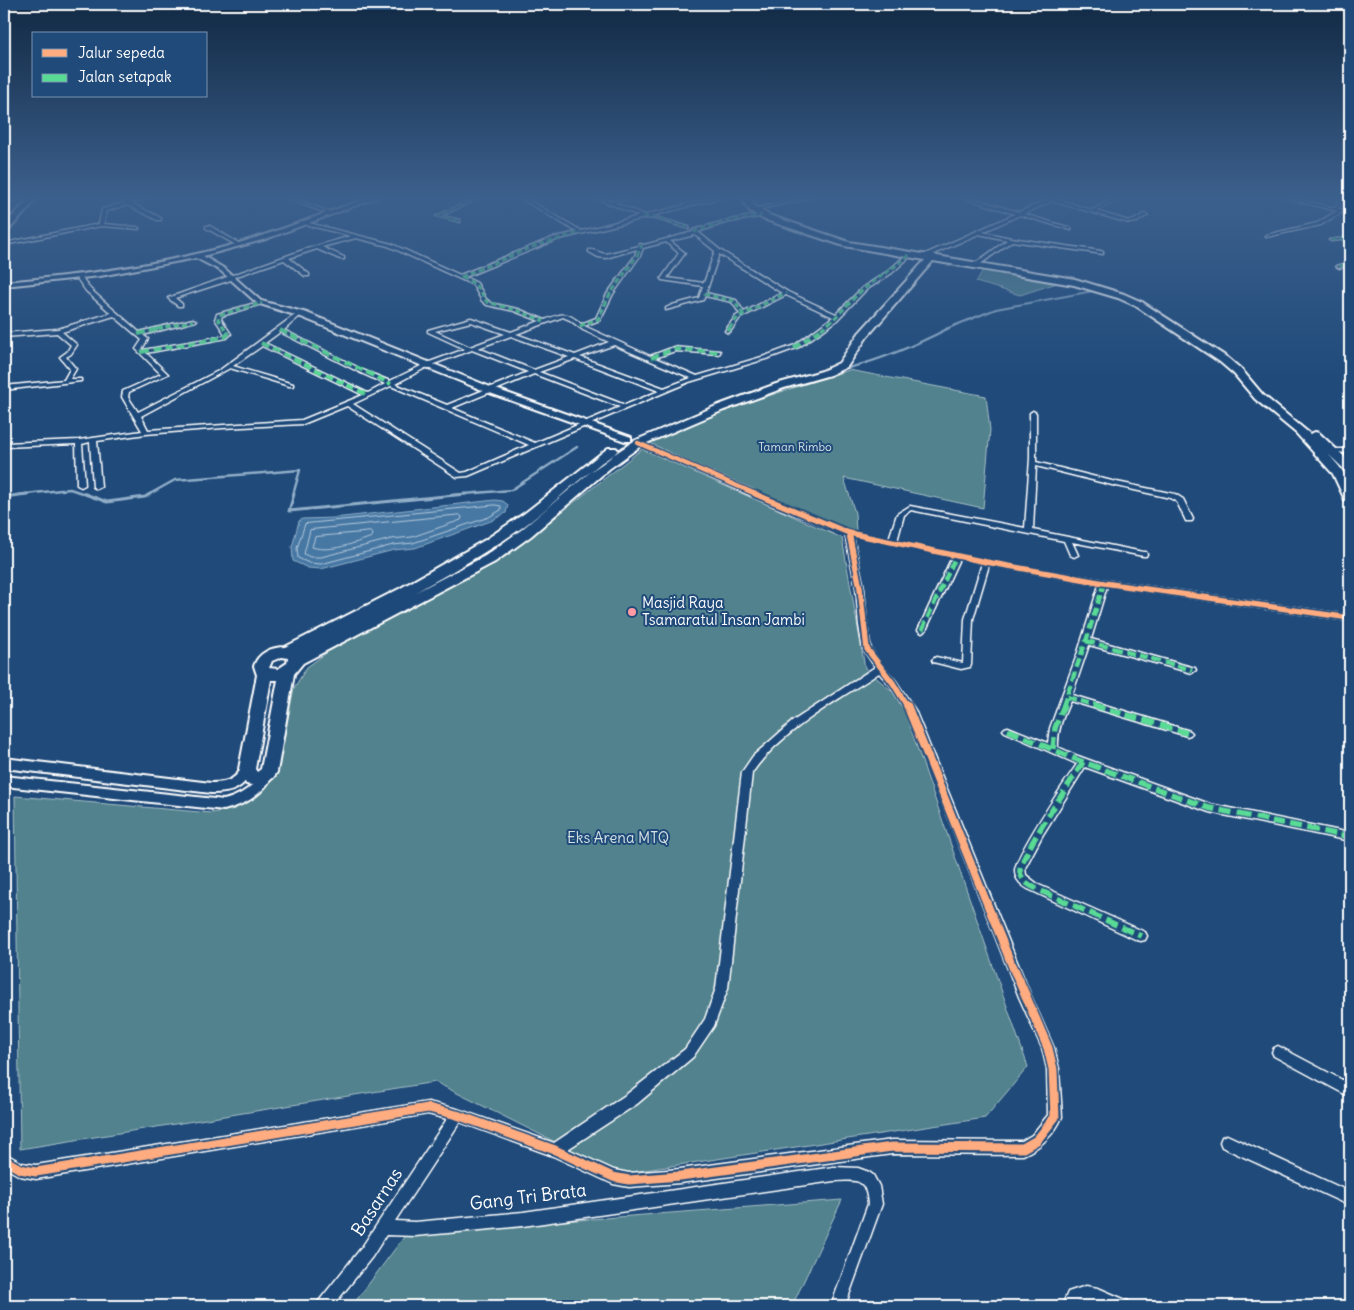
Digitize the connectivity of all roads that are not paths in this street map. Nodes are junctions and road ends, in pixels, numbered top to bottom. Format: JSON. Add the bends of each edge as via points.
{"nodes":[{"id":1,"x":179,"y":259,"type":"edge"},
{"id":2,"x":204,"y":259,"type":"edge"},
{"id":3,"x":282,"y":259,"type":"edge"},
{"id":4,"x":286,"y":259,"type":"edge"},
{"id":5,"x":421,"y":259,"type":"edge"},
{"id":6,"x":503,"y":259,"type":"edge"},
{"id":7,"x":635,"y":259,"type":"edge"},
{"id":8,"x":678,"y":259,"type":"edge"},
{"id":9,"x":715,"y":259,"type":"edge"},
{"id":10,"x":731,"y":259,"type":"edge"},
{"id":11,"x":917,"y":259,"type":"edge"},
{"id":12,"x":921,"y":259,"type":"edge"},
{"id":13,"x":940,"y":259,"type":"edge"},
{"id":14,"x":945,"y":259,"type":"edge"},
{"id":15,"x":985,"y":259,"type":"edge"},
{"id":16,"x":979,"y":264,"type":"junction"},
{"id":17,"x":1350,"y":264,"type":"edge"},
{"id":18,"x":1339,"y":266,"type":"dead end"},
{"id":19,"x":307,"y":275,"type":"dead end"},
{"id":20,"x":79,"y":277,"type":"junction"},
{"id":21,"x":461,"y":277,"type":"junction"},
{"id":22,"x":231,"y":278,"type":"junction"},
{"id":23,"x":4,"y":284,"type":"edge"},
{"id":24,"x":707,"y":285,"type":"junction"},
{"id":25,"x":786,"y":293,"type":"junction"},
{"id":26,"x":704,"y":294,"type":"junction"},
{"id":27,"x":262,"y":303,"type":"junction"},
{"id":28,"x":180,"y":305,"type":"dead end"},
{"id":29,"x":668,"y":309,"type":"dead end"},
{"id":30,"x":114,"y":314,"type":"junction"},
{"id":31,"x":299,"y":314,"type":"junction"},
{"id":32,"x":743,"y":314,"type":"junction"},
{"id":33,"x":1160,"y":315,"type":"junction"},
{"id":34,"x":835,"y":316,"type":"junction"},
{"id":35,"x":193,"y":321,"type":"dead end"},
{"id":36,"x":544,"y":321,"type":"junction"},
{"id":37,"x":580,"y":326,"type":"junction"},
{"id":38,"x":280,"y":330,"type":"junction"},
{"id":39,"x":58,"y":331,"type":"junction"},
{"id":40,"x":728,"y":331,"type":"dead end"},
{"id":41,"x":138,"y":334,"type":"junction"},
{"id":42,"x":508,"y":334,"type":"junction"},
{"id":43,"x":4,"y":335,"type":"edge"},
{"id":44,"x":261,"y":343,"type":"junction"},
{"id":45,"x":613,"y":343,"type":"junction"},
{"id":46,"x":471,"y":349,"type":"junction"},
{"id":47,"x":141,"y":352,"type":"junction"},
{"id":48,"x":718,"y":352,"type":"dead end"},
{"id":49,"x":576,"y":358,"type":"junction"},
{"id":50,"x":650,"y":358,"type":"junction"},
{"id":51,"x":429,"y":364,"type":"junction"},
{"id":52,"x":228,"y":366,"type":"junction"},
{"id":53,"x":533,"y":372,"type":"junction"},
{"id":54,"x":697,"y":378,"type":"junction"},
{"id":55,"x":80,"y":380,"type":"dead end"},
{"id":56,"x":66,"y":381,"type":"junction"},
{"id":57,"x":391,"y":384,"type":"junction"},
{"id":58,"x":291,"y":385,"type":"dead end"},
{"id":59,"x":4,"y":388,"type":"edge"},
{"id":60,"x":490,"y":390,"type":"junction"},
{"id":61,"x":663,"y":390,"type":"junction"},
{"id":62,"x":368,"y":395,"type":"junction"},
{"id":63,"x":349,"y":404,"type":"junction"},
{"id":64,"x":448,"y":407,"type":"junction"},
{"id":65,"x":625,"y":407,"type":"junction"},
{"id":66,"x":1033,"y":413,"type":"dead end"},
{"id":67,"x":137,"y":415,"type":"junction"},
{"id":68,"x":584,"y":424,"type":"junction"},
{"id":69,"x":146,"y":432,"type":"junction"},
{"id":70,"x":93,"y":440,"type":"junction"},
{"id":71,"x":633,"y":441,"type":"junction"},
{"id":72,"x":79,"y":442,"type":"junction"},
{"id":73,"x":4,"y":445,"type":"edge"},
{"id":74,"x":534,"y":445,"type":"junction"},
{"id":75,"x":1334,"y":451,"type":"junction"},
{"id":76,"x":1350,"y":451,"type":"edge"},
{"id":77,"x":1033,"y":463,"type":"junction"},
{"id":78,"x":1350,"y":468,"type":"edge"},
{"id":79,"x":81,"y":485,"type":"dead end"},
{"id":80,"x":97,"y":487,"type":"dead end"},
{"id":81,"x":1350,"y":499,"type":"edge"},
{"id":82,"x":1189,"y":520,"type":"dead end"},
{"id":83,"x":1029,"y":531,"type":"junction"},
{"id":84,"x":849,"y":533,"type":"junction"},
{"id":85,"x":1067,"y":539,"type":"junction"},
{"id":86,"x":892,"y":543,"type":"junction"},
{"id":87,"x":1143,"y":554,"type":"dead end"},
{"id":88,"x":1074,"y":555,"type":"dead end"},
{"id":89,"x":956,"y":556,"type":"junction"},
{"id":90,"x":986,"y":562,"type":"junction"},
{"id":91,"x":1104,"y":583,"type":"junction"},
{"id":92,"x":1350,"y":618,"type":"edge"},
{"id":93,"x":922,"y":630,"type":"dead end"},
{"id":94,"x":1086,"y":641,"type":"junction"},
{"id":95,"x":936,"y":660,"type":"dead end"},
{"id":96,"x":290,"y":661,"type":"junction"},
{"id":97,"x":880,"y":668,"type":"junction"},
{"id":98,"x":1192,"y":670,"type":"dead end"},
{"id":99,"x":265,"y":673,"type":"junction"},
{"id":100,"x":1067,"y":697,"type":"junction"},
{"id":101,"x":1008,"y":730,"type":"dead end"},
{"id":102,"x":1187,"y":734,"type":"dead end"},
{"id":103,"x":1053,"y":749,"type":"junction"},
{"id":104,"x":1083,"y":762,"type":"junction"},
{"id":105,"x":4,"y":763,"type":"edge"},
{"id":106,"x":247,"y":769,"type":"junction"},
{"id":107,"x":269,"y":772,"type":"junction"},
{"id":108,"x":4,"y":781,"type":"edge"},
{"id":109,"x":1350,"y":840,"type":"edge"},
{"id":110,"x":1141,"y":936,"type":"dead end"},
{"id":111,"x":1278,"y":1052,"type":"dead end"},
{"id":112,"x":1350,"y":1091,"type":"edge"},
{"id":113,"x":457,"y":1115,"type":"junction"},
{"id":114,"x":1227,"y":1142,"type":"dead end"},
{"id":115,"x":554,"y":1150,"type":"junction"},
{"id":116,"x":4,"y":1160,"type":"edge"},
{"id":117,"x":1350,"y":1199,"type":"edge"},
{"id":118,"x":383,"y":1228,"type":"junction"},
{"id":119,"x":324,"y":1306,"type":"edge"},
{"id":120,"x":838,"y":1306,"type":"edge"},
{"id":121,"x":1069,"y":1306,"type":"edge"},
{"id":122,"x":1123,"y":1306,"type":"edge"}],
"edges":[{"from":1,"to":20,"type":"street"},
{"from":2,"to":22,"type":"street"},
{"from":3,"to":22,"type":"street"},
{"from":4,"to":19,"type":"street"},
{"from":5,"to":21,"type":"street"},
{"from":6,"to":21,"type":"street"},
{"from":7,"to":37,"type":"street","via":[[610,294],[598,319]]},
{"from":8,"to":24,"type":"street","via":[[664,279]]},
{"from":9,"to":24,"type":"street"},
{"from":10,"to":25,"type":"street"},
{"from":11,"to":34,"type":"street","via":[[864,289]]},
{"from":12,"to":71,"type":"highway","via":[[843,365],[826,374],[716,405]]},
{"from":13,"to":33,"type":"highway","via":[[1096,287]]},
{"from":14,"to":16,"type":"highway"},
{"from":15,"to":16,"type":"street"},
{"from":16,"to":33,"type":"highway","via":[[1100,284],[1126,293]]},
{"from":17,"to":18,"type":"street"},
{"from":20,"to":23,"type":"street"},
{"from":20,"to":30,"type":"street"},
{"from":21,"to":36,"type":"street","via":[[475,284],[487,302]]},
{"from":22,"to":27,"type":"street","via":[[254,300]]},
{"from":22,"to":28,"type":"street","via":[[172,298]]},
{"from":24,"to":26,"type":"street"},
{"from":25,"to":32,"type":"street"},
{"from":25,"to":34,"type":"street"},
{"from":26,"to":29,"type":"street","via":[[700,300]]},
{"from":26,"to":32,"type":"street","via":[[734,301]]},
{"from":27,"to":31,"type":"street"},
{"from":27,"to":47,"type":"street","via":[[219,315],[227,336]]},
{"from":30,"to":39,"type":"street"},
{"from":30,"to":41,"type":"street"},
{"from":31,"to":38,"type":"street"},
{"from":31,"to":51,"type":"street"},
{"from":32,"to":40,"type":"street","via":[[735,319]]},
{"from":33,"to":75,"type":"highway","via":[[1231,356]]},
{"from":33,"to":81,"type":"highway","via":[[1224,360],[1259,397],[1300,431],[1338,473]]},
{"from":34,"to":54,"type":"street","via":[[833,321],[798,346]]},
{"from":35,"to":41,"type":"street"},
{"from":36,"to":37,"type":"street","via":[[565,314]]},
{"from":36,"to":42,"type":"street"},
{"from":37,"to":45,"type":"street"},
{"from":38,"to":44,"type":"street"},
{"from":38,"to":57,"type":"street"},
{"from":39,"to":43,"type":"street"},
{"from":39,"to":56,"type":"street","via":[[74,345],[63,358],[72,369]]},
{"from":41,"to":47,"type":"street","via":[[145,339],[139,346]]},
{"from":42,"to":46,"type":"street"},
{"from":42,"to":46,"type":"street","via":[[471,320],[430,331]]},
{"from":42,"to":49,"type":"street"},
{"from":44,"to":52,"type":"street"},
{"from":44,"to":62,"type":"street"},
{"from":45,"to":49,"type":"street"},
{"from":45,"to":50,"type":"street"},
{"from":46,"to":51,"type":"street"},
{"from":46,"to":53,"type":"street"},
{"from":47,"to":67,"type":"street","via":[[165,374],[126,391],[125,397]]},
{"from":48,"to":50,"type":"street","via":[[674,349]]},
{"from":49,"to":53,"type":"street"},
{"from":49,"to":61,"type":"street"},
{"from":50,"to":54,"type":"street"},
{"from":51,"to":57,"type":"street"},
{"from":51,"to":60,"type":"street"},
{"from":52,"to":58,"type":"street"},
{"from":52,"to":67,"type":"street"},
{"from":53,"to":60,"type":"street"},
{"from":53,"to":65,"type":"street"},
{"from":54,"to":61,"type":"street"},
{"from":55,"to":56,"type":"street"},
{"from":56,"to":59,"type":"street"},
{"from":57,"to":62,"type":"street"},
{"from":57,"to":64,"type":"street"},
{"from":60,"to":64,"type":"street"},
{"from":60,"to":68,"type":"street"},
{"from":61,"to":65,"type":"street"},
{"from":62,"to":63,"type":"street"},
{"from":63,"to":69,"type":"street","via":[[302,422]]},
{"from":63,"to":74,"type":"street","via":[[460,475],[479,470]]},
{"from":64,"to":74,"type":"street"},
{"from":65,"to":68,"type":"street"},
{"from":66,"to":77,"type":"street"},
{"from":67,"to":69,"type":"street"},
{"from":68,"to":71,"type":"street"},
{"from":68,"to":74,"type":"street"},
{"from":69,"to":70,"type":"street"},
{"from":70,"to":72,"type":"street"},
{"from":70,"to":80,"type":"street"},
{"from":71,"to":84,"type":"street"},
{"from":71,"to":96,"type":"highway","via":[[526,533],[490,559]]},
{"from":72,"to":73,"type":"street"},
{"from":72,"to":79,"type":"street"},
{"from":75,"to":76,"type":"street"},
{"from":75,"to":78,"type":"highway"},
{"from":77,"to":82,"type":"street","via":[[1172,496],[1180,501]]},
{"from":77,"to":83,"type":"street"},
{"from":83,"to":85,"type":"street"},
{"from":83,"to":86,"type":"street","via":[[910,508],[901,514]]},
{"from":84,"to":86,"type":"street"},
{"from":84,"to":97,"type":"street","via":[[867,649]]},
{"from":85,"to":87,"type":"street"},
{"from":85,"to":88,"type":"street"},
{"from":86,"to":89,"type":"street"},
{"from":89,"to":90,"type":"street"},
{"from":89,"to":93,"type":"street"},
{"from":90,"to":91,"type":"street"},
{"from":90,"to":95,"type":"street","via":[[969,619],[966,665]]},
{"from":91,"to":92,"type":"street"},
{"from":91,"to":94,"type":"street"},
{"from":94,"to":98,"type":"street"},
{"from":94,"to":100,"type":"street"},
{"from":96,"to":99,"type":"highway","via":[[275,675]]},
{"from":96,"to":99,"type":"highway","via":[[276,652],[264,660],[261,667]]},
{"from":96,"to":107,"type":"highway"},
{"from":97,"to":115,"type":"street","via":[[796,723],[756,759],[747,772],[722,988],[710,1022],[690,1052],[632,1099]]},
{"from":97,"to":115,"type":"street","via":[[910,710],[1048,1048],[1053,1068],[1055,1117],[1037,1140],[1023,1148],[892,1147],[650,1180],[613,1177]]},
{"from":99,"to":106,"type":"highway"},
{"from":100,"to":102,"type":"street"},
{"from":100,"to":103,"type":"street","via":[[1056,725]]},
{"from":101,"to":103,"type":"street"},
{"from":103,"to":104,"type":"street"},
{"from":104,"to":109,"type":"street","via":[[1209,808]]},
{"from":104,"to":110,"type":"street","via":[[1038,833],[1020,874],[1029,885]]},
{"from":105,"to":106,"type":"street","via":[[211,788],[236,784]]},
{"from":106,"to":107,"type":"highway","via":[[252,779]]},
{"from":107,"to":108,"type":"street","via":[[248,797],[224,805]]},
{"from":111,"to":112,"type":"street"},
{"from":113,"to":115,"type":"street"},
{"from":113,"to":116,"type":"street","via":[[428,1108],[36,1172],[20,1169]]},
{"from":113,"to":118,"type":"street","name":"Basarnas"},
{"from":114,"to":117,"type":"street"},
{"from":118,"to":119,"type":"street","name":"Basarnas"},
{"from":118,"to":120,"type":"street","name":"Gang Tri Brata","via":[[415,1229],[522,1219],[834,1174],[860,1174],[869,1178],[875,1204]]},
{"from":121,"to":122,"type":"street","via":[[1073,1297],[1081,1292]]}]}
